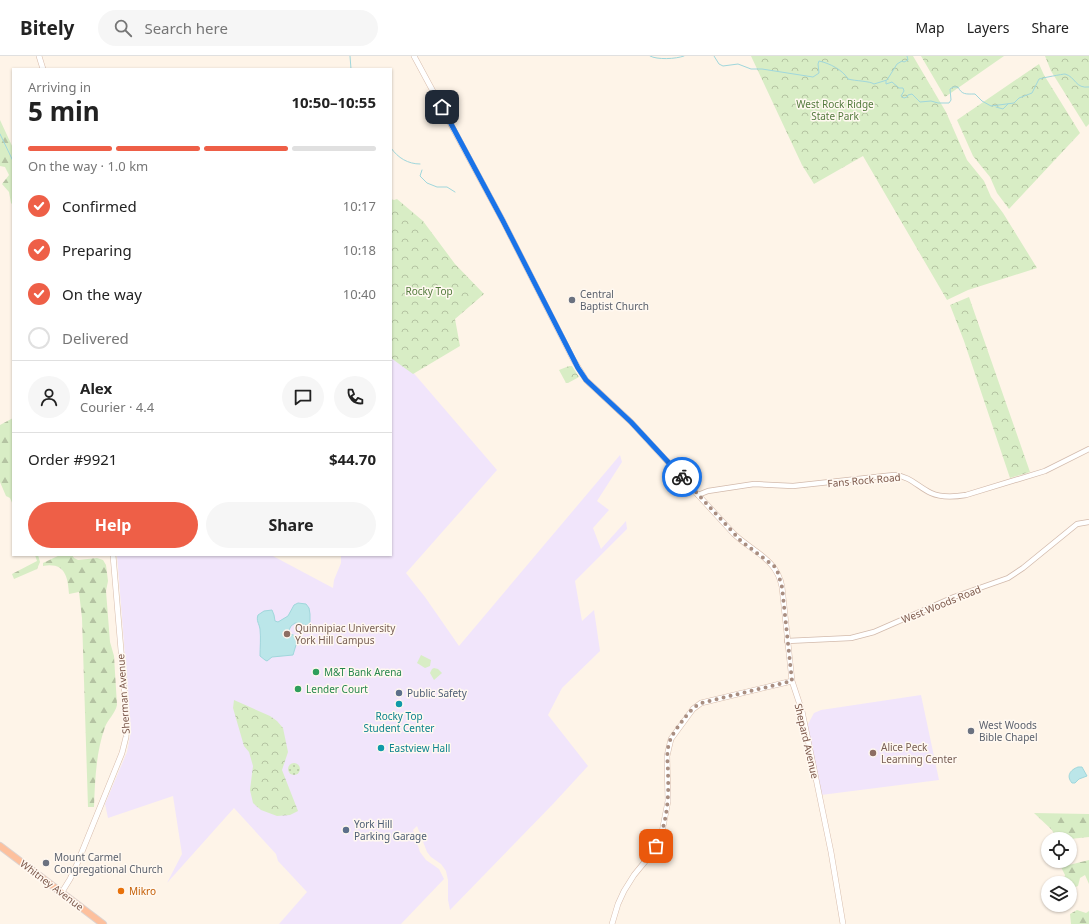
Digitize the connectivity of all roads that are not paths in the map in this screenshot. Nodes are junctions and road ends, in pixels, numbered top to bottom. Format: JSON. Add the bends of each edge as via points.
{"nodes":[{"id":1,"x":39,"y":56,"type":"edge"},
{"id":2,"x":414,"y":56,"type":"edge"},
{"id":3,"x":43,"y":68,"type":"edge"},
{"id":4,"x":1089,"y":449,"type":"edge"},
{"id":5,"x":698,"y":495,"type":"junction"},
{"id":6,"x":1089,"y":522,"type":"edge"},
{"id":7,"x":113,"y":556,"type":"edge"},
{"id":8,"x":787,"y":642,"type":"junction"},
{"id":9,"x":792,"y":681,"type":"junction"},
{"id":10,"x":0,"y":846,"type":"edge"},
{"id":11,"x":62,"y":892,"type":"junction"},
{"id":12,"x":103,"y":924,"type":"edge"},
{"id":13,"x":612,"y":924,"type":"edge"},
{"id":14,"x":843,"y":924,"type":"edge"}],
"edges":[{"from":1,"to":3,"type":"main road"},
{"from":2,"to":5,"type":"main road","name":"Shepard Avenue","via":[[503,221],[578,368],[586,380],[631,422]]},
{"from":4,"to":5,"type":"street","name":"Fans Rock Road","via":[[1045,471],[966,495],[945,497],[905,477],[894,475],[793,486],[754,484]]},
{"from":5,"to":8,"type":"main road","name":"Shepard Avenue","via":[[741,541],[770,562],[776,570],[781,582]]},
{"from":6,"to":8,"type":"street","name":"West Woods Road","via":[[1077,524],[1019,571],[1001,581],[960,594],[864,636]]},
{"from":7,"to":11,"type":"main road","name":"Sherman Avenue","via":[[127,730],[125,744],[70,879]]},
{"from":8,"to":9,"type":"main road","name":"Shepard Avenue"},
{"from":9,"to":13,"type":"main road","via":[[701,703],[692,710],[675,732],[668,746],[668,801],[662,832],[653,852],[624,891]]},
{"from":9,"to":14,"type":"main road","name":"Shepard Avenue","via":[[803,715]]},
{"from":10,"to":11,"type":"highway","name":"Whitney Avenue"},
{"from":11,"to":12,"type":"highway","name":"Whitney Avenue"}]}
